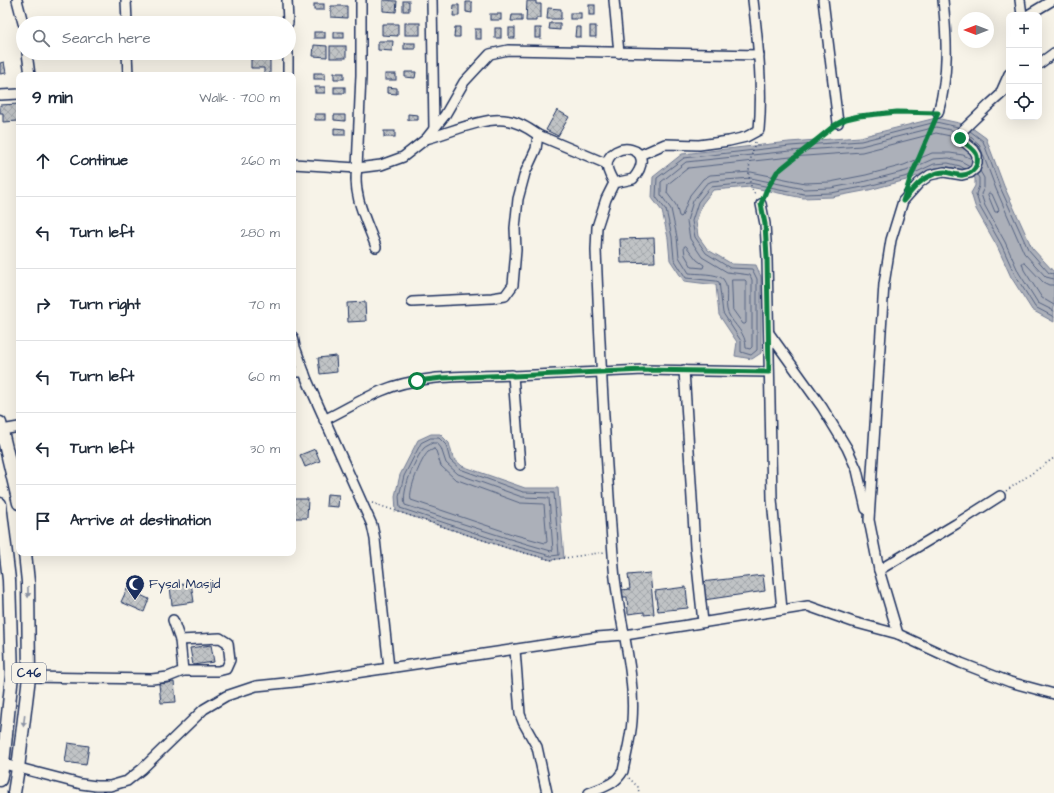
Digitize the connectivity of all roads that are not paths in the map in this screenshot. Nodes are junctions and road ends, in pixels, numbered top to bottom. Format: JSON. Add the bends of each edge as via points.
{"nodes":[{"id":1,"x":17,"y":0,"type":"edge"},
{"id":2,"x":126,"y":0,"type":"edge"},
{"id":3,"x":287,"y":0,"type":"edge"},
{"id":4,"x":361,"y":0,"type":"edge"},
{"id":5,"x":432,"y":0,"type":"edge"},
{"id":6,"x":614,"y":0,"type":"edge"},
{"id":7,"x":753,"y":0,"type":"edge"},
{"id":8,"x":823,"y":0,"type":"edge"},
{"id":9,"x":943,"y":0,"type":"edge"},
{"id":10,"x":1020,"y":0,"type":"edge"},
{"id":11,"x":1053,"y":0,"type":"edge"},
{"id":12,"x":1022,"y":12,"type":"edge"},
{"id":13,"x":1033,"y":12,"type":"edge"},
{"id":14,"x":21,"y":16,"type":"edge"},
{"id":15,"x":127,"y":16,"type":"edge"},
{"id":16,"x":288,"y":16,"type":"edge"},
{"id":17,"x":619,"y":52,"type":"junction"},
{"id":18,"x":1054,"y":53,"type":"edge"},
{"id":19,"x":759,"y":55,"type":"junction"},
{"id":20,"x":28,"y":60,"type":"edge"},
{"id":21,"x":128,"y":60,"type":"edge"},
{"id":22,"x":288,"y":60,"type":"edge"},
{"id":23,"x":1042,"y":62,"type":"edge"},
{"id":24,"x":30,"y":72,"type":"edge"},
{"id":25,"x":128,"y":72,"type":"edge"},
{"id":26,"x":288,"y":72,"type":"edge"},
{"id":27,"x":1006,"y":81,"type":"edge"},
{"id":28,"x":1006,"y":90,"type":"edge"},
{"id":29,"x":16,"y":94,"type":"edge"},
{"id":30,"x":0,"y":95,"type":"edge"},
{"id":31,"x":1000,"y":95,"type":"junction"},
{"id":32,"x":938,"y":113,"type":"road end"},
{"id":33,"x":838,"y":123,"type":"road end"},
{"id":34,"x":434,"y":130,"type":"junction"},
{"id":35,"x":538,"y":135,"type":"junction"},
{"id":36,"x":426,"y":139,"type":"junction"},
{"id":37,"x":640,"y":154,"type":"junction"},
{"id":38,"x":296,"y":164,"type":"edge"},
{"id":39,"x":607,"y":164,"type":"junction"},
{"id":40,"x":357,"y":168,"type":"junction"},
{"id":41,"x":614,"y":182,"type":"junction"},
{"id":42,"x":761,"y":204,"type":"road end"},
{"id":43,"x":376,"y":247,"type":"dead end"},
{"id":44,"x":412,"y":302,"type":"dead end"},
{"id":45,"x":769,"y":333,"type":"junction"},
{"id":46,"x":296,"y":350,"type":"edge"},
{"id":47,"x":684,"y":370,"type":"junction"},
{"id":48,"x":296,"y":372,"type":"edge"},
{"id":49,"x":304,"y":372,"type":"junction"},
{"id":50,"x":601,"y":372,"type":"junction"},
{"id":51,"x":769,"y":372,"type":"junction"},
{"id":52,"x":513,"y":376,"type":"junction"},
{"id":53,"x":324,"y":420,"type":"junction"},
{"id":54,"x":1,"y":426,"type":"edge"},
{"id":55,"x":16,"y":426,"type":"edge"},
{"id":56,"x":520,"y":465,"type":"dead end"},
{"id":57,"x":16,"y":490,"type":"edge"},
{"id":58,"x":1000,"y":496,"type":"road end"},
{"id":59,"x":0,"y":504,"type":"edge"},
{"id":60,"x":869,"y":520,"type":"junction"},
{"id":61,"x":25,"y":556,"type":"edge"},
{"id":62,"x":878,"y":570,"type":"junction"},
{"id":63,"x":782,"y":610,"type":"junction"},
{"id":64,"x":173,"y":620,"type":"dead end"},
{"id":65,"x":704,"y":622,"type":"junction"},
{"id":66,"x":898,"y":634,"type":"junction"},
{"id":67,"x":625,"y":635,"type":"junction"},
{"id":68,"x":180,"y":640,"type":"junction"},
{"id":69,"x":515,"y":650,"type":"junction"},
{"id":70,"x":389,"y":668,"type":"junction"},
{"id":71,"x":183,"y":671,"type":"junction"},
{"id":72,"x":29,"y":677,"type":"junction"},
{"id":73,"x":1054,"y":694,"type":"edge"},
{"id":74,"x":2,"y":763,"type":"edge"},
{"id":75,"x":18,"y":768,"type":"junction"},
{"id":76,"x":0,"y":780,"type":"edge"},
{"id":77,"x":14,"y":793,"type":"edge"},
{"id":78,"x":547,"y":793,"type":"edge"},
{"id":79,"x":589,"y":793,"type":"edge"}],
"edges":[{"from":1,"to":14,"type":"street"},
{"from":2,"to":15,"type":"street"},
{"from":3,"to":16,"type":"street"},
{"from":4,"to":40,"type":"street"},
{"from":5,"to":34,"type":"street"},
{"from":6,"to":17,"type":"street"},
{"from":7,"to":19,"type":"street"},
{"from":8,"to":33,"type":"street"},
{"from":9,"to":32,"type":"street","via":[[947,43],[946,74]]},
{"from":10,"to":12,"type":"street"},
{"from":11,"to":13,"type":"street"},
{"from":17,"to":19,"type":"street"},
{"from":17,"to":34,"type":"street","via":[[508,50],[490,54],[464,82]]},
{"from":18,"to":23,"type":"street"},
{"from":19,"to":37,"type":"street","via":[[759,130],[746,137],[729,141],[699,145],[665,144]]},
{"from":20,"to":24,"type":"street"},
{"from":21,"to":25,"type":"street"},
{"from":22,"to":26,"type":"street"},
{"from":27,"to":31,"type":"street"},
{"from":28,"to":31,"type":"street"},
{"from":29,"to":30,"type":"street"},
{"from":31,"to":60,"type":"street","via":[[960,134],[962,140],[977,155],[975,170],[962,175],[937,173],[925,178],[903,201],[890,240],[884,284]]},
{"from":34,"to":36,"type":"street"},
{"from":35,"to":36,"type":"street","via":[[528,128],[504,120],[471,124]]},
{"from":35,"to":39,"type":"street"},
{"from":35,"to":44,"type":"street","via":[[536,149],[524,173],[518,198],[513,285],[505,296]]},
{"from":36,"to":40,"type":"street","via":[[403,156],[381,165]]},
{"from":37,"to":39,"type":"street","via":[[627,148],[620,150],[612,154]]},
{"from":37,"to":41,"type":"street","via":[[641,163],[633,179]]},
{"from":38,"to":40,"type":"street"},
{"from":39,"to":41,"type":"street"},
{"from":40,"to":43,"type":"street","via":[[355,179],[360,205]]},
{"from":41,"to":50,"type":"street","via":[[597,227]]},
{"from":42,"to":45,"type":"street","via":[[765,224]]},
{"from":45,"to":51,"type":"street"},
{"from":45,"to":60,"type":"street","via":[[822,407],[851,455]]},
{"from":46,"to":49,"type":"street"},
{"from":47,"to":50,"type":"street"},
{"from":47,"to":51,"type":"street"},
{"from":47,"to":65,"type":"street","via":[[695,547]]},
{"from":48,"to":49,"type":"street"},
{"from":49,"to":53,"type":"street"},
{"from":50,"to":52,"type":"street"},
{"from":50,"to":67,"type":"street","via":[[615,589]]},
{"from":51,"to":63,"type":"street","via":[[772,499]]},
{"from":52,"to":53,"type":"street","via":[[417,381],[382,390]]},
{"from":52,"to":56,"type":"street"},
{"from":53,"to":70,"type":"street","via":[[372,525]]},
{"from":54,"to":55,"type":"street"},
{"from":54,"to":57,"type":"main road"},
{"from":58,"to":62,"type":"street"},
{"from":59,"to":74,"type":"main road","number":"C46","via":[[9,580],[12,675]]},
{"from":60,"to":62,"type":"street"},
{"from":61,"to":72,"type":"main road","number":"C46","one_way":true},
{"from":62,"to":66,"type":"street"},
{"from":63,"to":65,"type":"street"},
{"from":63,"to":66,"type":"street","via":[[808,606]]},
{"from":64,"to":68,"type":"street"},
{"from":65,"to":67,"type":"street"},
{"from":66,"to":73,"type":"street","via":[[1010,682]]},
{"from":67,"to":69,"type":"street"},
{"from":67,"to":79,"type":"street","via":[[631,677],[632,721],[623,771],[612,784]]},
{"from":68,"to":71,"type":"street"},
{"from":68,"to":71,"type":"street","via":[[220,638],[228,643],[230,660],[226,668],[218,671]]},
{"from":69,"to":70,"type":"street"},
{"from":69,"to":78,"type":"street","via":[[520,714],[536,747]]},
{"from":70,"to":75,"type":"street","via":[[256,686],[226,696],[204,709],[127,781],[110,786],[81,784]]},
{"from":71,"to":72,"type":"street","via":[[168,677],[152,679]]},
{"from":72,"to":75,"type":"main road","number":"C46","one_way":true},
{"from":74,"to":75,"type":"street"},
{"from":74,"to":76,"type":"main road","number":"C46"},
{"from":75,"to":77,"type":"main road","number":"C46"}]}
